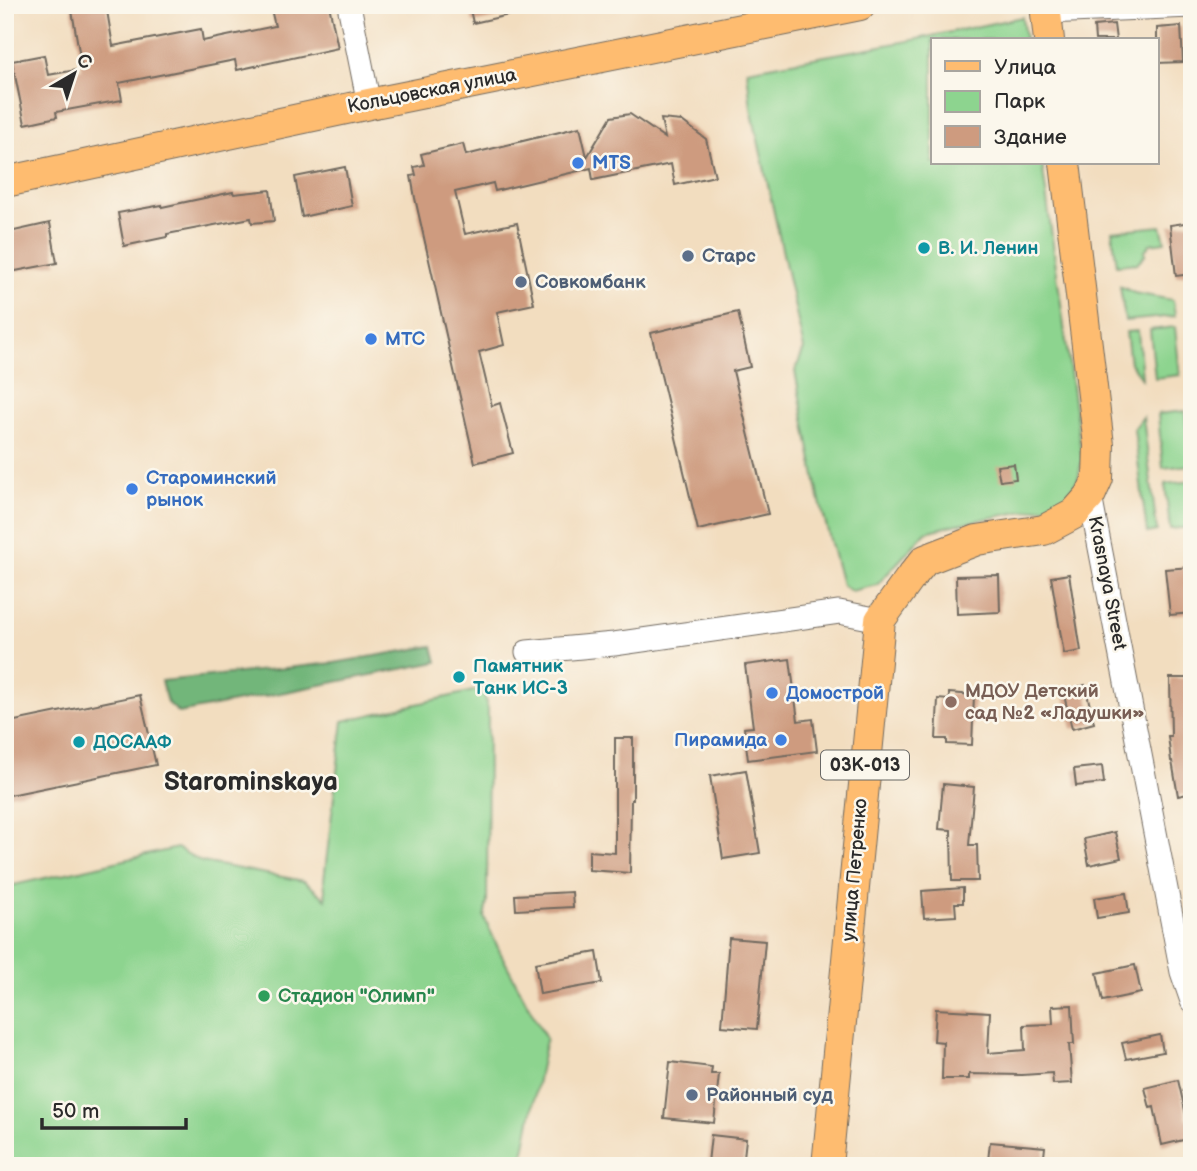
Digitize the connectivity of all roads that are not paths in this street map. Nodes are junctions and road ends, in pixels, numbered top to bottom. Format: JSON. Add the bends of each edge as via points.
{"nodes":[{"id":1,"x":349,"y":5,"type":"edge"},
{"id":2,"x":860,"y":5,"type":"edge"},
{"id":3,"x":1192,"y":6,"type":"edge"},
{"id":4,"x":1046,"y":19,"type":"edge"},
{"id":5,"x":369,"y":104,"type":"junction"},
{"id":6,"x":1065,"y":164,"type":"edge"},
{"id":7,"x":5,"y":182,"type":"edge"},
{"id":8,"x":1090,"y":496,"type":"junction"},
{"id":9,"x":880,"y":620,"type":"junction"},
{"id":10,"x":527,"y":652,"type":"dead end"},
{"id":11,"x":1192,"y":1000,"type":"edge"},
{"id":12,"x":827,"y":1166,"type":"edge"}],
"edges":[{"from":1,"to":5,"type":"street"},
{"from":2,"to":5,"type":"main road","name":"Кольцовская улица"},
{"from":3,"to":4,"type":"street"},
{"from":5,"to":7,"type":"main road","name":"Кольцовская улица"},
{"from":6,"to":8,"type":"main road","name":"Krasnaya Street","via":[[1100,444],[1098,478]]},
{"from":8,"to":9,"type":"main road","via":[[1074,514],[1044,530],[977,540],[925,560]]},
{"from":8,"to":11,"type":"street","name":"Krasnaya Street","via":[[1182,972]]},
{"from":9,"to":10,"type":"street","via":[[839,612],[614,645]]},
{"from":9,"to":12,"type":"main road","name":"улица Петренко","number":"03К-013"}]}
